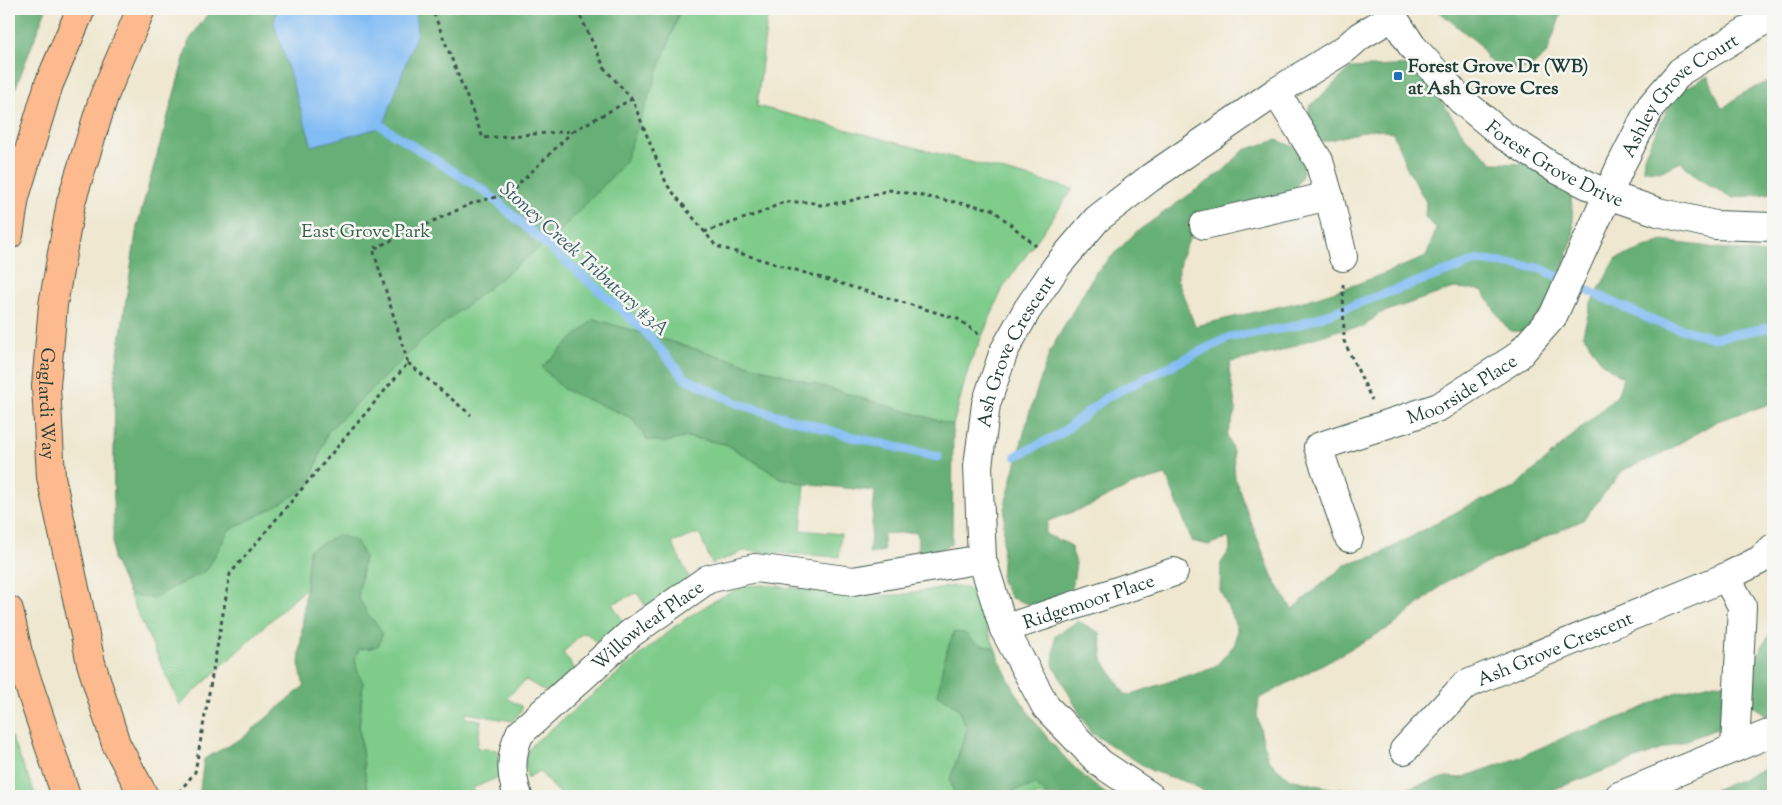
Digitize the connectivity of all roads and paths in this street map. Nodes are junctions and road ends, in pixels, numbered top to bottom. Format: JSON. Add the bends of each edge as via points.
{"nodes":[{"id":1,"x":81,"y":9,"type":"edge"},
{"id":2,"x":141,"y":9,"type":"edge"},
{"id":3,"x":441,"y":9,"type":"edge"},
{"id":4,"x":577,"y":9,"type":"edge"},
{"id":5,"x":1390,"y":13,"type":"edge"},
{"id":6,"x":1773,"y":15,"type":"edge"},
{"id":7,"x":1276,"y":92,"type":"junction"},
{"id":8,"x":632,"y":99,"type":"junction"},
{"id":9,"x":573,"y":131,"type":"junction"},
{"id":10,"x":1608,"y":195,"type":"junction"},
{"id":11,"x":1329,"y":196,"type":"junction"},
{"id":12,"x":1204,"y":225,"type":"dead end"},
{"id":13,"x":1773,"y":228,"type":"edge"},
{"id":14,"x":704,"y":232,"type":"junction"},
{"id":15,"x":9,"y":235,"type":"edge"},
{"id":16,"x":1343,"y":257,"type":"dead end"},
{"id":17,"x":1064,"y":258,"type":"junction"},
{"id":18,"x":1344,"y":295,"type":"dead end"},
{"id":19,"x":1004,"y":351,"type":"junction"},
{"id":20,"x":408,"y":363,"type":"junction"},
{"id":21,"x":471,"y":415,"type":"dead end"},
{"id":22,"x":1384,"y":425,"type":"junction"},
{"id":23,"x":1349,"y":538,"type":"dead end"},
{"id":24,"x":1773,"y":548,"type":"edge"},
{"id":25,"x":982,"y":560,"type":"junction"},
{"id":26,"x":1174,"y":572,"type":"dead end"},
{"id":27,"x":1726,"y":578,"type":"junction"},
{"id":28,"x":9,"y":610,"type":"edge"},
{"id":29,"x":1004,"y":629,"type":"junction"},
{"id":30,"x":1773,"y":732,"type":"edge"},
{"id":31,"x":1735,"y":748,"type":"junction"},
{"id":32,"x":1404,"y":750,"type":"dead end"},
{"id":33,"x":66,"y":796,"type":"edge"},
{"id":34,"x":144,"y":796,"type":"edge"},
{"id":35,"x":166,"y":796,"type":"edge"},
{"id":36,"x":518,"y":796,"type":"edge"},
{"id":37,"x":1150,"y":796,"type":"edge"},
{"id":38,"x":1619,"y":796,"type":"edge"}],
"edges":[{"from":1,"to":15,"type":"main road","via":[[48,84],[15,197]]},
{"from":2,"to":34,"type":"main road","name":"Gaglardi Way","via":[[104,96],[71,202],[53,305],[46,386],[51,477],[91,663],[116,744]]},
{"from":3,"to":9,"type":"path","via":[[434,14],[483,138]]},
{"from":4,"to":8,"type":"path","via":[[605,69]]},
{"from":5,"to":7,"type":"street","name":"Ash Grove Crescent","via":[[1345,49]]},
{"from":5,"to":10,"type":"street","name":"Forest Grove Drive","via":[[1412,46],[1461,100],[1496,129],[1556,169]]},
{"from":6,"to":10,"type":"street","name":"Ashley Grove Court","via":[[1681,71],[1651,106]]},
{"from":7,"to":11,"type":"street","via":[[1319,162]]},
{"from":7,"to":17,"type":"street","name":"Ash Grove Crescent","via":[[1096,219]]},
{"from":8,"to":9,"type":"path"},
{"from":8,"to":14,"type":"path","via":[[667,185]]},
{"from":9,"to":20,"type":"path","via":[[509,194],[476,202],[373,250]]},
{"from":10,"to":13,"type":"street","name":"Forest Grove Drive","via":[[1658,212],[1715,225]]},
{"from":10,"to":22,"type":"street","name":"Moorside Place","via":[[1553,316],[1518,356],[1439,407]]},
{"from":11,"to":12,"type":"street"},
{"from":11,"to":16,"type":"street"},
{"from":14,"to":17,"type":"path","via":[[784,202],[820,205],[846,202],[890,190],[992,209],[1034,245]]},
{"from":14,"to":19,"type":"path","via":[[716,246],[958,320]]},
{"from":17,"to":19,"type":"street","name":"Ash Grove Crescent","via":[[1027,310]]},
{"from":18,"to":22,"type":"path","via":[[1344,341]]},
{"from":19,"to":25,"type":"street","name":"Ash Grove Crescent","via":[[986,404],[978,466]]},
{"from":20,"to":21,"type":"path"},
{"from":20,"to":35,"type":"path","via":[[230,574],[195,772],[180,791]]},
{"from":22,"to":23,"type":"street","name":"Moorside Place","via":[[1318,447]]},
{"from":24,"to":27,"type":"street","name":"Ash Grove Crescent","via":[[1760,560]]},
{"from":25,"to":29,"type":"street","name":"Ash Grove Crescent"},
{"from":25,"to":36,"type":"street","name":"Willowleaf Place","via":[[853,581],[755,568],[708,579],[630,634],[520,733],[512,761],[512,778]]},
{"from":26,"to":29,"type":"street","name":"Ridgemoor Place"},
{"from":27,"to":31,"type":"street","via":[[1742,606]]},
{"from":27,"to":32,"type":"street","name":"Ash Grove Crescent","via":[[1465,685]]},
{"from":28,"to":33,"type":"main road","via":[[18,653]]},
{"from":29,"to":37,"type":"street","name":"Ash Grove Crescent","via":[[1046,707],[1100,763]]},
{"from":30,"to":31,"type":"street"},
{"from":31,"to":38,"type":"street"}]}
